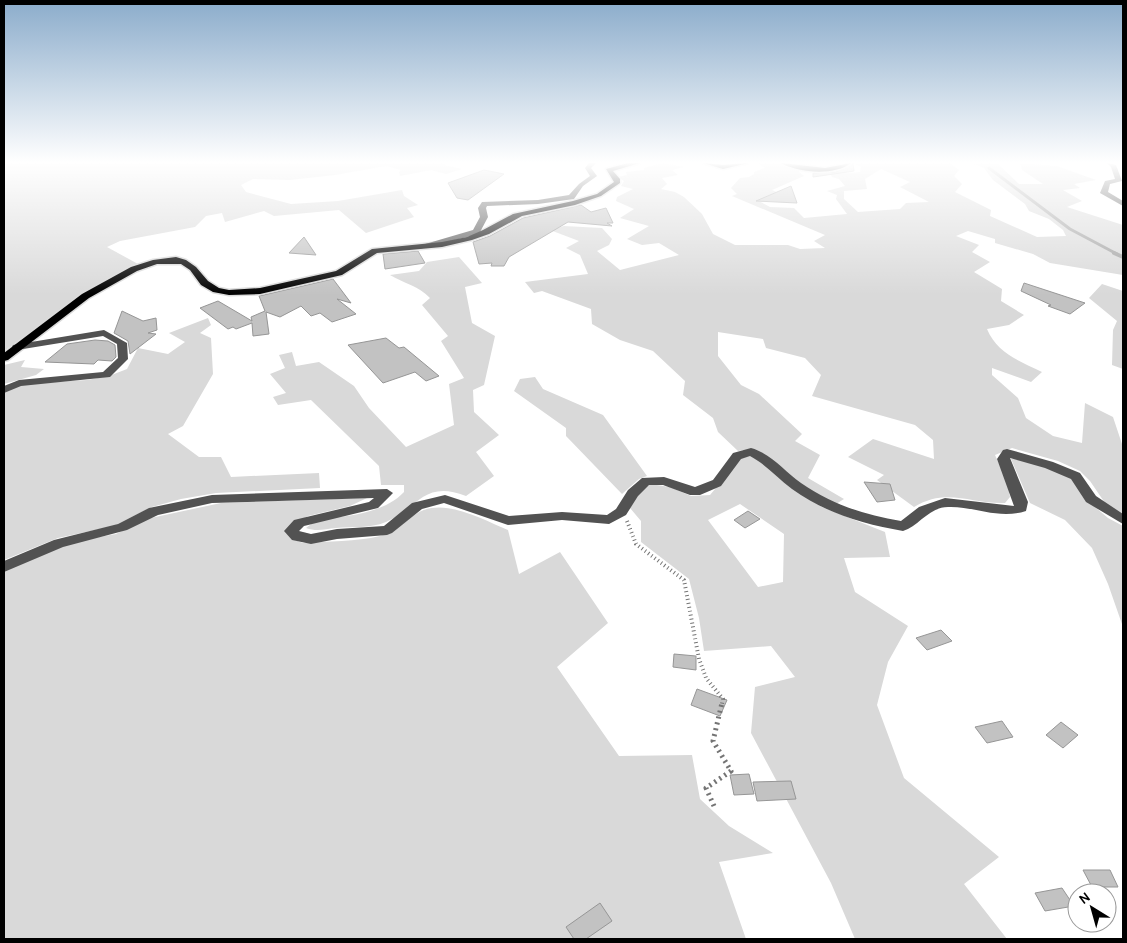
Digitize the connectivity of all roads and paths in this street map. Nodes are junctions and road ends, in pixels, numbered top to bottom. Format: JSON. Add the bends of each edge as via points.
{"nodes":[{"id":1,"x":483,"y":207,"type":"edge"},
{"id":2,"x":551,"y":207,"type":"edge"},
{"id":3,"x":411,"y":249,"type":"junction"},
{"id":4,"x":17,"y":347,"type":"junction"},
{"id":5,"x":4,"y":358,"type":"edge"},
{"id":6,"x":4,"y":390,"type":"edge"},
{"id":7,"x":621,"y":512,"type":"junction"},
{"id":8,"x":1123,"y":520,"type":"edge"},
{"id":9,"x":4,"y":567,"type":"edge"},
{"id":10,"x":714,"y":806,"type":"dead end"}],
"edges":[{"from":1,"to":3,"type":"street","via":[[484,217],[476,232]]},
{"from":2,"to":3,"type":"main road","via":[[510,217],[485,233],[452,243]]},
{"from":3,"to":4,"type":"main road","via":[[375,251],[339,273],[237,293],[214,289],[202,281],[192,264],[174,260],[147,264],[112,280]]},
{"from":4,"to":5,"type":"main road"},
{"from":4,"to":6,"type":"street","via":[[104,333],[122,343],[123,359],[106,375],[18,383]]},
{"from":7,"to":8,"type":"street","via":[[633,493],[646,481],[664,481],[695,492],[717,483],[737,456],[751,452],[770,461],[795,485],[824,504],[872,521],[903,526],[924,510],[945,502],[1011,511],[1021,508],[1021,502],[1003,459],[1007,453],[1076,476],[1091,499]]},
{"from":7,"to":9,"type":"street","via":[[609,520],[562,516],[508,521],[445,498],[417,506],[387,530],[311,539],[297,537],[291,530],[299,523],[373,505],[387,493],[212,499],[154,511],[122,527],[58,543]]},
{"from":7,"to":10,"type":"path","via":[[631,526],[636,544],[684,580],[699,659],[706,678],[724,699],[713,741],[732,770],[706,788]]}]}
